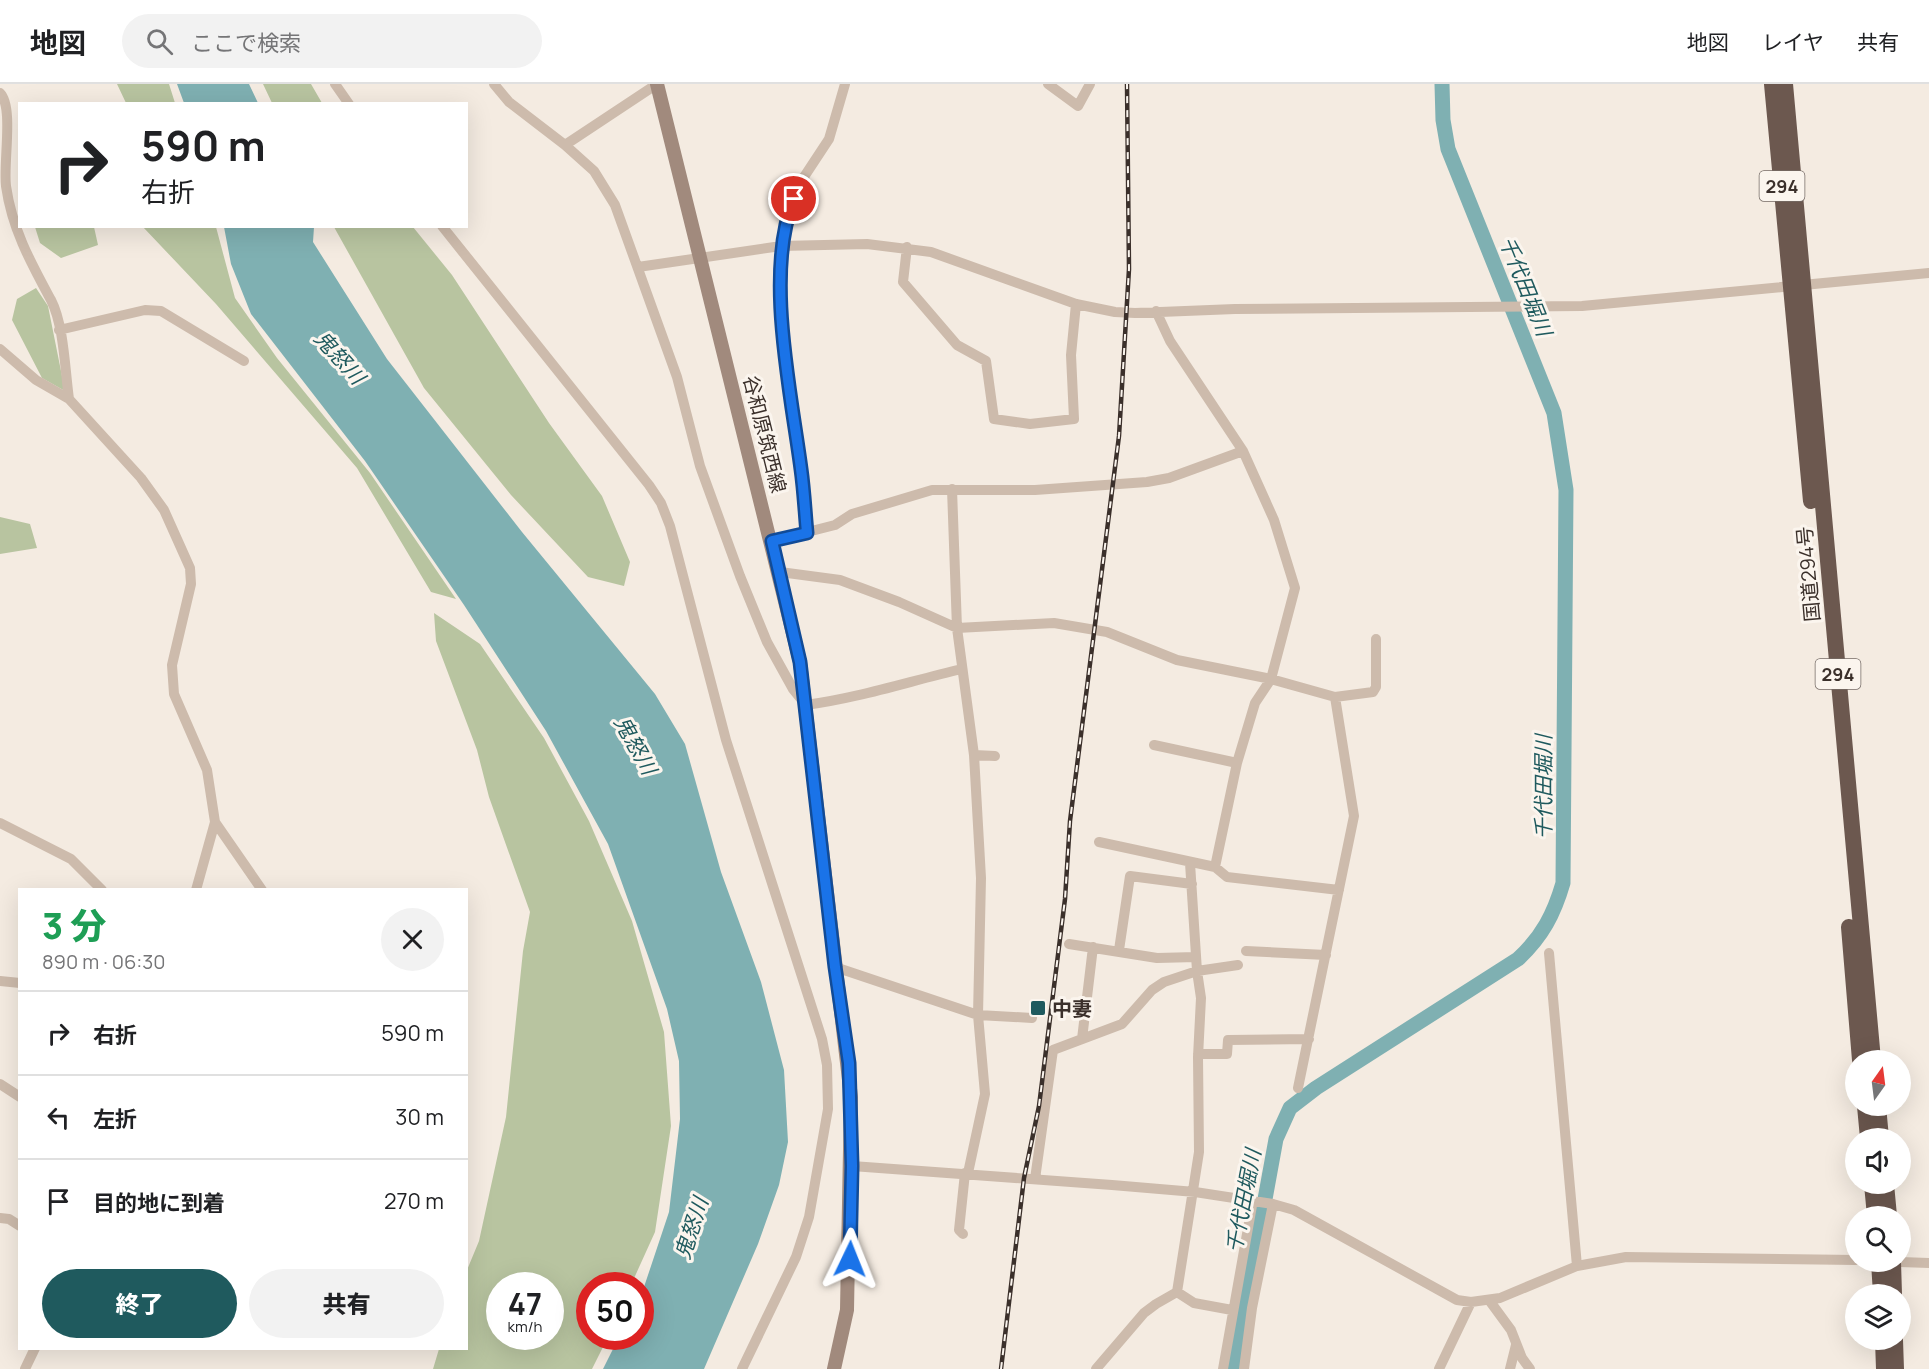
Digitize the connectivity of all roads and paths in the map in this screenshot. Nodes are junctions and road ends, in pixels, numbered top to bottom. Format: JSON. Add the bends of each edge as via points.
{"nodes":[{"id":1,"x":335,"y":84,"type":"edge"},
{"id":2,"x":494,"y":84,"type":"edge"},
{"id":3,"x":657,"y":84,"type":"edge"},
{"id":4,"x":845,"y":84,"type":"edge"},
{"id":5,"x":1048,"y":84,"type":"edge"},
{"id":6,"x":1090,"y":84,"type":"edge"},
{"id":7,"x":1772,"y":84,"type":"edge"},
{"id":8,"x":1785,"y":84,"type":"edge"},
{"id":9,"x":0,"y":93,"type":"edge"},
{"id":10,"x":348,"y":102,"type":"edge"},
{"id":11,"x":565,"y":145,"type":"junction"},
{"id":12,"x":444,"y":228,"type":"edge"},
{"id":13,"x":781,"y":246,"type":"junction"},
{"id":14,"x":907,"y":248,"type":"junction"},
{"id":15,"x":701,"y":258,"type":"junction"},
{"id":16,"x":638,"y":267,"type":"junction"},
{"id":17,"x":1929,"y":273,"type":"edge"},
{"id":18,"x":1798,"y":287,"type":"junction"},
{"id":19,"x":1076,"y":304,"type":"junction"},
{"id":20,"x":1156,"y":311,"type":"junction"},
{"id":21,"x":59,"y":330,"type":"junction"},
{"id":22,"x":0,"y":349,"type":"edge"},
{"id":23,"x":244,"y":361,"type":"dead end"},
{"id":24,"x":69,"y":399,"type":"junction"},
{"id":25,"x":1243,"y":451,"type":"junction"},
{"id":26,"x":952,"y":489,"type":"junction"},
{"id":27,"x":807,"y":533,"type":"junction"},
{"id":28,"x":772,"y":541,"type":"junction"},
{"id":29,"x":780,"y":572,"type":"junction"},
{"id":30,"x":957,"y":628,"type":"junction"},
{"id":31,"x":1376,"y":639,"type":"dead end"},
{"id":32,"x":962,"y":669,"type":"junction"},
{"id":33,"x":1271,"y":679,"type":"junction"},
{"id":34,"x":1335,"y":697,"type":"junction"},
{"id":35,"x":806,"y":705,"type":"junction"},
{"id":36,"x":1154,"y":745,"type":"dead end"},
{"id":37,"x":974,"y":755,"type":"junction"},
{"id":38,"x":995,"y":756,"type":"dead end"},
{"id":39,"x":1237,"y":763,"type":"junction"},
{"id":40,"x":215,"y":822,"type":"junction"},
{"id":41,"x":0,"y":823,"type":"edge"},
{"id":42,"x":1099,"y":842,"type":"dead end"},
{"id":43,"x":1191,"y":863,"type":"junction"},
{"id":44,"x":1215,"y":867,"type":"junction"},
{"id":45,"x":1192,"y":884,"type":"junction"},
{"id":46,"x":100,"y":888,"type":"edge"},
{"id":47,"x":197,"y":888,"type":"edge"},
{"id":48,"x":261,"y":888,"type":"edge"},
{"id":49,"x":1339,"y":890,"type":"junction"},
{"id":50,"x":1069,"y":944,"type":"dead end"},
{"id":51,"x":1093,"y":947,"type":"junction"},
{"id":52,"x":1119,"y":950,"type":"junction"},
{"id":53,"x":1246,"y":951,"type":"dead end"},
{"id":54,"x":1549,"y":953,"type":"dead end"},
{"id":55,"x":1326,"y":956,"type":"junction"},
{"id":56,"x":1196,"y":957,"type":"junction"},
{"id":57,"x":1238,"y":964,"type":"dead end"},
{"id":58,"x":835,"y":967,"type":"junction"},
{"id":59,"x":1197,"y":971,"type":"junction"},
{"id":60,"x":0,"y":981,"type":"edge"},
{"id":61,"x":18,"y":984,"type":"edge"},
{"id":62,"x":978,"y":1015,"type":"junction"},
{"id":63,"x":1032,"y":1018,"type":"dead end"},
{"id":64,"x":1082,"y":1039,"type":"junction"},
{"id":65,"x":1309,"y":1039,"type":"junction"},
{"id":66,"x":1859,"y":1050,"type":"edge"},
{"id":67,"x":1872,"y":1050,"type":"edge"},
{"id":68,"x":1198,"y":1054,"type":"junction"},
{"id":69,"x":0,"y":1083,"type":"edge"},
{"id":70,"x":1298,"y":1088,"type":"dead end"},
{"id":71,"x":18,"y":1096,"type":"edge"},
{"id":72,"x":852,"y":1166,"type":"junction"},
{"id":73,"x":966,"y":1173,"type":"junction"},
{"id":74,"x":1035,"y":1179,"type":"junction"},
{"id":75,"x":1195,"y":1192,"type":"junction"},
{"id":76,"x":1253,"y":1200,"type":"junction"},
{"id":77,"x":1273,"y":1204,"type":"junction"},
{"id":78,"x":0,"y":1218,"type":"edge"},
{"id":79,"x":18,"y":1225,"type":"edge"},
{"id":80,"x":963,"y":1234,"type":"dead end"},
{"id":81,"x":1845,"y":1260,"type":"edge"},
{"id":82,"x":1911,"y":1262,"type":"edge"},
{"id":83,"x":1929,"y":1263,"type":"edge"},
{"id":84,"x":1577,"y":1266,"type":"junction"},
{"id":85,"x":1177,"y":1292,"type":"junction"},
{"id":86,"x":1490,"y":1300,"type":"junction"},
{"id":87,"x":1472,"y":1302,"type":"junction"},
{"id":88,"x":1232,"y":1311,"type":"junction"},
{"id":89,"x":1516,"y":1345,"type":"junction"},
{"id":90,"x":34,"y":1350,"type":"edge"},
{"id":91,"x":1883,"y":1350,"type":"edge"},
{"id":92,"x":1895,"y":1350,"type":"edge"},
{"id":93,"x":25,"y":1369,"type":"edge"},
{"id":94,"x":742,"y":1369,"type":"edge"},
{"id":95,"x":834,"y":1369,"type":"edge"},
{"id":96,"x":1096,"y":1369,"type":"edge"},
{"id":97,"x":1223,"y":1369,"type":"edge"},
{"id":98,"x":1244,"y":1369,"type":"edge"},
{"id":99,"x":1439,"y":1369,"type":"edge"},
{"id":100,"x":1510,"y":1369,"type":"edge"},
{"id":101,"x":1530,"y":1369,"type":"edge"},
{"id":102,"x":1884,"y":1369,"type":"edge"},
{"id":103,"x":1896,"y":1369,"type":"edge"}],
"edges":[{"from":1,"to":10,"type":"street"},
{"from":2,"to":11,"type":"street","via":[[509,102]]},
{"from":3,"to":11,"type":"street"},
{"from":3,"to":15,"type":"main road","name":"谷和原筑西線"},
{"from":4,"to":13,"type":"street","via":[[829,138],[802,180],[786,218]]},
{"from":5,"to":6,"type":"street","via":[[1078,106]]},
{"from":7,"to":18,"type":"highway","name":"国道294号","number":"294"},
{"from":8,"to":18,"type":"highway","name":"国道294号","number":"294"},
{"from":9,"to":21,"type":"street","via":[[9,110],[3,167],[9,211],[28,259],[52,301]]},
{"from":11,"to":16,"type":"street","via":[[594,171],[615,206]]},
{"from":12,"to":94,"type":"street","via":[[661,503],[726,740],[822,1039],[828,1109],[808,1216],[796,1257]]},
{"from":13,"to":14,"type":"street","via":[[867,244]]},
{"from":13,"to":15,"type":"street"},
{"from":13,"to":27,"type":"street","via":[[784,344]]},
{"from":14,"to":19,"type":"street","via":[[979,268]]},
{"from":14,"to":19,"type":"street","via":[[903,282],[957,345],[986,361],[994,419],[1030,424],[1074,419],[1071,355]]},
{"from":15,"to":16,"type":"street"},
{"from":15,"to":28,"type":"main road","name":"谷和原筑西線"},
{"from":16,"to":35,"type":"street","via":[[677,377],[700,466],[740,576],[767,642]]},
{"from":17,"to":18,"type":"street"},
{"from":18,"to":20,"type":"street","via":[[1582,306]]},
{"from":18,"to":66,"type":"highway","name":"国道294号","number":"294"},
{"from":18,"to":67,"type":"highway","name":"国道294号","number":"294"},
{"from":19,"to":20,"type":"street","via":[[1115,312]]},
{"from":20,"to":25,"type":"street","via":[[1170,341]]},
{"from":21,"to":23,"type":"street","via":[[145,310],[161,311]]},
{"from":21,"to":24,"type":"street"},
{"from":22,"to":24,"type":"street","via":[[36,380]]},
{"from":24,"to":40,"type":"street","via":[[141,478],[164,510],[190,568],[192,584],[172,665],[174,694],[207,770]]},
{"from":25,"to":26,"type":"street","via":[[1147,482],[1035,490]]},
{"from":25,"to":33,"type":"street","via":[[1274,520],[1295,588]]},
{"from":26,"to":27,"type":"street","via":[[891,500]]},
{"from":26,"to":30,"type":"street"},
{"from":27,"to":28,"type":"street"},
{"from":28,"to":29,"type":"main road","name":"谷和原筑西線"},
{"from":29,"to":30,"type":"street","via":[[840,580]]},
{"from":29,"to":35,"type":"main road","name":"谷和原筑西線"},
{"from":30,"to":32,"type":"street"},
{"from":30,"to":33,"type":"street","via":[[1054,623],[1107,632],[1177,660]]},
{"from":31,"to":34,"type":"street","via":[[1373,692]]},
{"from":32,"to":35,"type":"street","via":[[845,700]]},
{"from":32,"to":37,"type":"street"},
{"from":33,"to":34,"type":"street"},
{"from":33,"to":39,"type":"street","via":[[1255,703]]},
{"from":34,"to":49,"type":"street","via":[[1354,816]]},
{"from":35,"to":58,"type":"main road","name":"谷和原筑西線"},
{"from":36,"to":39,"type":"street"},
{"from":37,"to":38,"type":"street"},
{"from":37,"to":62,"type":"street","via":[[981,878]]},
{"from":39,"to":44,"type":"street"},
{"from":40,"to":47,"type":"street"},
{"from":40,"to":48,"type":"street"},
{"from":41,"to":46,"type":"street","via":[[71,859]]},
{"from":42,"to":43,"type":"street"},
{"from":43,"to":44,"type":"street"},
{"from":43,"to":45,"type":"street"},
{"from":44,"to":49,"type":"street","via":[[1227,877]]},
{"from":45,"to":52,"type":"street","via":[[1130,876]]},
{"from":45,"to":56,"type":"street"},
{"from":49,"to":55,"type":"street"},
{"from":50,"to":51,"type":"street"},
{"from":51,"to":52,"type":"street"},
{"from":51,"to":64,"type":"street"},
{"from":52,"to":56,"type":"street","via":[[1157,958]]},
{"from":53,"to":55,"type":"street"},
{"from":54,"to":84,"type":"street"},
{"from":55,"to":65,"type":"street"},
{"from":56,"to":59,"type":"street"},
{"from":57,"to":59,"type":"street"},
{"from":58,"to":62,"type":"street"},
{"from":58,"to":72,"type":"main road","name":"谷和原筑西線","via":[[849,1063]]},
{"from":59,"to":64,"type":"street","via":[[1152,990],[1122,1024]]},
{"from":59,"to":68,"type":"street","via":[[1202,998]]},
{"from":60,"to":61,"type":"street"},
{"from":62,"to":63,"type":"street"},
{"from":62,"to":73,"type":"street","via":[[985,1094]]},
{"from":64,"to":74,"type":"street","via":[[1053,1050],[1050,1057]]},
{"from":65,"to":68,"type":"street","via":[[1228,1040],[1227,1054]]},
{"from":65,"to":70,"type":"street"},
{"from":68,"to":75,"type":"street","via":[[1199,1152]]},
{"from":69,"to":71,"type":"street"},
{"from":72,"to":73,"type":"street"},
{"from":72,"to":95,"type":"main road","name":"谷和原筑西線","via":[[847,1310]]},
{"from":73,"to":74,"type":"street"},
{"from":73,"to":80,"type":"street","via":[[959,1230]]},
{"from":74,"to":75,"type":"street"},
{"from":75,"to":76,"type":"street"},
{"from":75,"to":85,"type":"street"},
{"from":76,"to":77,"type":"street"},
{"from":76,"to":88,"type":"street"},
{"from":77,"to":87,"type":"street","via":[[1294,1210],[1457,1300]]},
{"from":77,"to":98,"type":"street"},
{"from":78,"to":79,"type":"street"},
{"from":81,"to":84,"type":"street","via":[[1626,1257]]},
{"from":82,"to":83,"type":"street"},
{"from":84,"to":86,"type":"street"},
{"from":85,"to":88,"type":"street","via":[[1194,1303]]},
{"from":85,"to":96,"type":"street","via":[[1144,1313]]},
{"from":86,"to":87,"type":"street"},
{"from":86,"to":89,"type":"street","via":[[1511,1330]]},
{"from":87,"to":99,"type":"street"},
{"from":88,"to":97,"type":"street"},
{"from":89,"to":100,"type":"street"},
{"from":89,"to":101,"type":"street"},
{"from":90,"to":93,"type":"street"},
{"from":91,"to":102,"type":"highway"},
{"from":92,"to":103,"type":"highway"}]}
